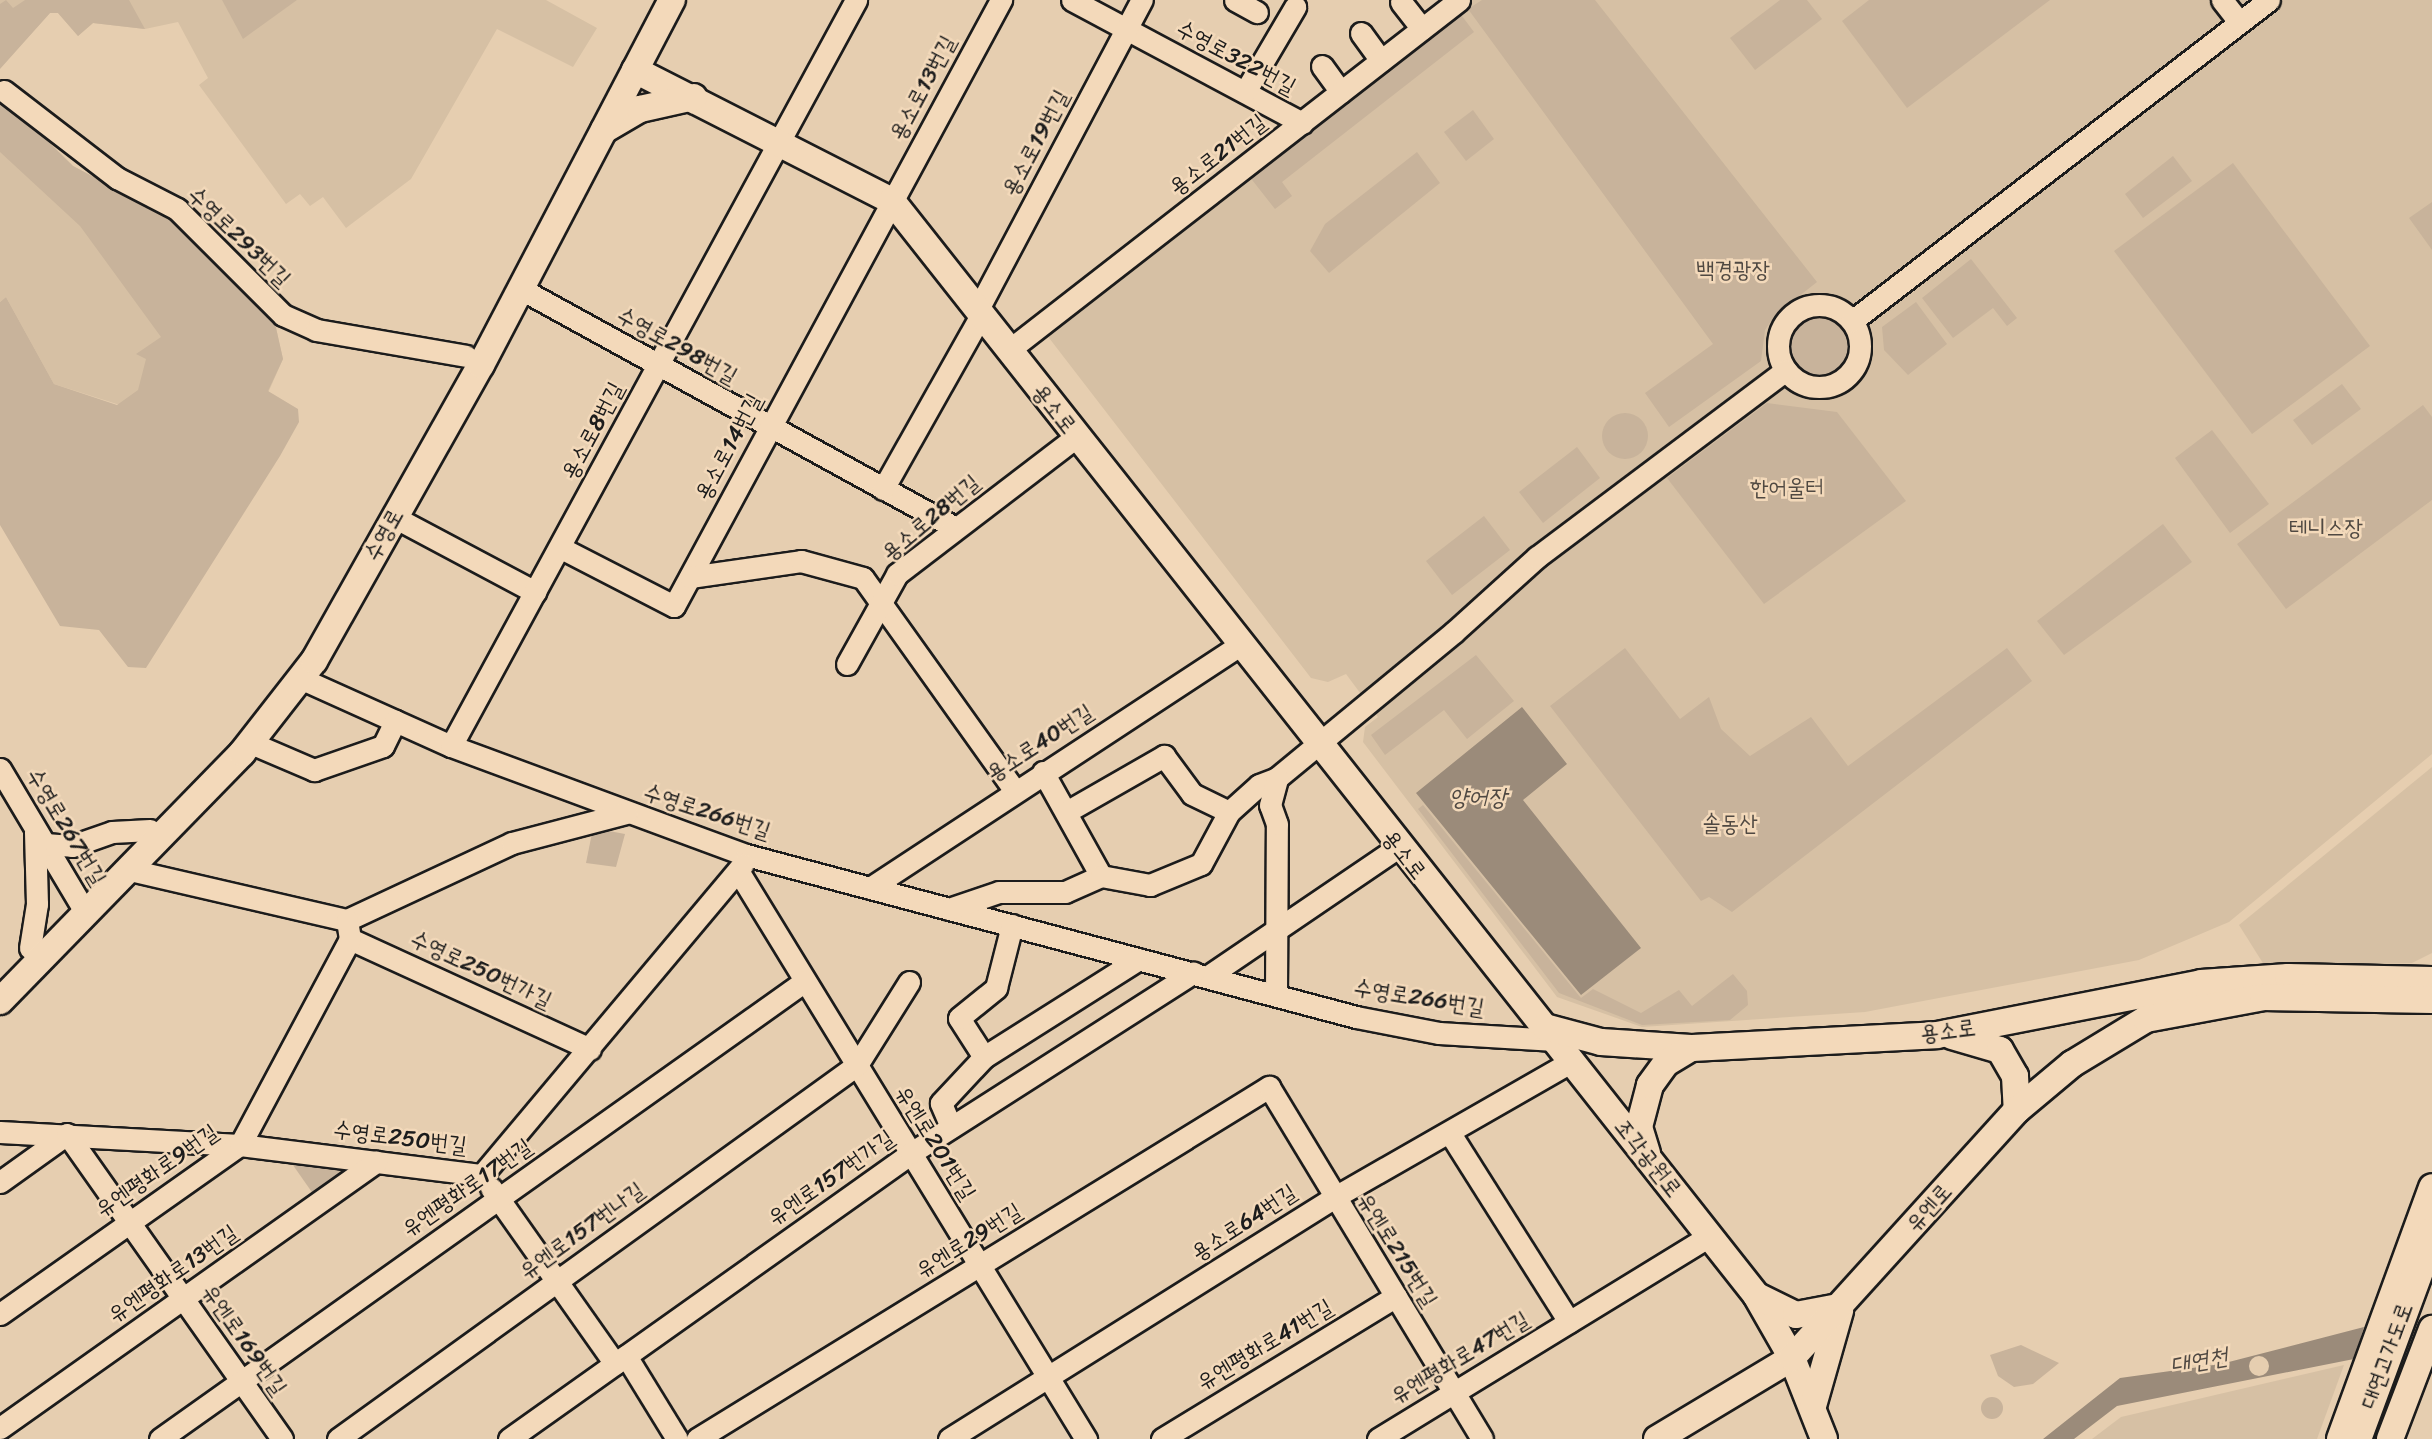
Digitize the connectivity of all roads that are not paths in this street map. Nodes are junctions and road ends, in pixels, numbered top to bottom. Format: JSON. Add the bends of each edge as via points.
{"nodes":[{"id":1,"x":653,"y":0,"type":"edge"},
{"id":2,"x":672,"y":0,"type":"edge"},
{"id":3,"x":856,"y":0,"type":"edge"},
{"id":4,"x":1001,"y":0,"type":"edge"},
{"id":5,"x":1072,"y":0,"type":"edge"},
{"id":6,"x":1142,"y":0,"type":"edge"},
{"id":7,"x":1235,"y":0,"type":"edge"},
{"id":8,"x":1460,"y":0,"type":"edge"},
{"id":9,"x":2222,"y":0,"type":"edge"},
{"id":10,"x":2269,"y":0,"type":"edge"},
{"id":11,"x":1401,"y":2,"type":"dead end"},
{"id":12,"x":1295,"y":7,"type":"dead end"},
{"id":13,"x":1257,"y":12,"type":"dead end"},
{"id":14,"x":2239,"y":22,"type":"junction"},
{"id":15,"x":1126,"y":29,"type":"junction"},
{"id":16,"x":1422,"y":29,"type":"junction"},
{"id":17,"x":1361,"y":33,"type":"dead end"},
{"id":18,"x":1381,"y":61,"type":"junction"},
{"id":19,"x":1322,"y":66,"type":"dead end"},
{"id":20,"x":635,"y":70,"type":"junction"},
{"id":21,"x":4,"y":92,"type":"dead end"},
{"id":22,"x":1245,"y":92,"type":"junction"},
{"id":23,"x":1341,"y":92,"type":"junction"},
{"id":24,"x":694,"y":97,"type":"junction"},
{"id":25,"x":1302,"y":123,"type":"junction"},
{"id":26,"x":602,"y":131,"type":"junction"},
{"id":27,"x":780,"y":139,"type":"junction"},
{"id":28,"x":892,"y":201,"type":"junction"},
{"id":29,"x":521,"y":289,"type":"junction"},
{"id":30,"x":979,"y":313,"type":"junction"},
{"id":31,"x":1852,"y":321,"type":"junction"},
{"id":32,"x":1009,"y":351,"type":"junction"},
{"id":33,"x":466,"y":356,"type":"junction"},
{"id":34,"x":657,"y":365,"type":"junction"},
{"id":35,"x":1786,"y":370,"type":"junction"},
{"id":36,"x":770,"y":426,"type":"junction"},
{"id":37,"x":1076,"y":437,"type":"junction"},
{"id":38,"x":883,"y":488,"type":"junction"},
{"id":39,"x":394,"y":517,"type":"junction"},
{"id":40,"x":955,"y":528,"type":"junction"},
{"id":41,"x":561,"y":548,"type":"junction"},
{"id":42,"x":690,"y":577,"type":"junction"},
{"id":43,"x":535,"y":592,"type":"junction"},
{"id":44,"x":884,"y":606,"type":"junction"},
{"id":45,"x":1240,"y":645,"type":"junction"},
{"id":46,"x":847,"y":664,"type":"dead end"},
{"id":47,"x":302,"y":678,"type":"junction"},
{"id":48,"x":395,"y":721,"type":"junction"},
{"id":49,"x":251,"y":743,"type":"junction"},
{"id":50,"x":1318,"y":744,"type":"junction"},
{"id":51,"x":452,"y":746,"type":"junction"},
{"id":52,"x":0,"y":769,"type":"edge"},
{"id":53,"x":1043,"y":772,"type":"junction"},
{"id":54,"x":1277,"y":778,"type":"junction"},
{"id":55,"x":1014,"y":790,"type":"junction"},
{"id":56,"x":1068,"y":811,"type":"junction"},
{"id":57,"x":626,"y":813,"type":"junction"},
{"id":58,"x":1228,"y":813,"type":"junction"},
{"id":59,"x":150,"y":830,"type":"junction"},
{"id":60,"x":40,"y":835,"type":"junction"},
{"id":61,"x":1398,"y":847,"type":"junction"},
{"id":62,"x":743,"y":864,"type":"junction"},
{"id":63,"x":130,"y":870,"type":"junction"},
{"id":64,"x":1101,"y":876,"type":"junction"},
{"id":65,"x":870,"y":888,"type":"junction"},
{"id":66,"x":82,"y":906,"type":"junction"},
{"id":67,"x":949,"y":909,"type":"junction"},
{"id":68,"x":1012,"y":925,"type":"junction"},
{"id":69,"x":349,"y":929,"type":"junction"},
{"id":70,"x":1276,"y":930,"type":"junction"},
{"id":71,"x":30,"y":948,"type":"junction"},
{"id":72,"x":1139,"y":959,"type":"junction"},
{"id":73,"x":2432,"y":972,"type":"edge"},
{"id":74,"x":1200,"y":975,"type":"junction"},
{"id":75,"x":0,"y":979,"type":"edge"},
{"id":76,"x":805,"y":981,"type":"junction"},
{"id":77,"x":909,"y":982,"type":"dead end"},
{"id":78,"x":2409,"y":984,"type":"edge"},
{"id":79,"x":1276,"y":995,"type":"junction"},
{"id":80,"x":2432,"y":1000,"type":"edge"},
{"id":81,"x":0,"y":1001,"type":"edge"},
{"id":82,"x":2196,"y":1005,"type":"joint"},
{"id":83,"x":2432,"y":1020,"type":"edge"},
{"id":84,"x":1546,"y":1032,"type":"junction"},
{"id":85,"x":1937,"y":1035,"type":"junction"},
{"id":86,"x":1691,"y":1048,"type":"junction"},
{"id":87,"x":590,"y":1049,"type":"junction"},
{"id":88,"x":985,"y":1057,"type":"junction"},
{"id":89,"x":1572,"y":1061,"type":"junction"},
{"id":90,"x":857,"y":1065,"type":"junction"},
{"id":91,"x":1269,"y":1087,"type":"joint"},
{"id":92,"x":2017,"y":1110,"type":"junction"},
{"id":93,"x":951,"y":1127,"type":"junction"},
{"id":94,"x":0,"y":1132,"type":"edge"},
{"id":95,"x":67,"y":1134,"type":"junction"},
{"id":96,"x":1451,"y":1135,"type":"junction"},
{"id":97,"x":240,"y":1145,"type":"junction"},
{"id":98,"x":911,"y":1153,"type":"junction"},
{"id":99,"x":1649,"y":1159,"type":"junction"},
{"id":100,"x":376,"y":1162,"type":"junction"},
{"id":101,"x":482,"y":1175,"type":"junction"},
{"id":102,"x":0,"y":1182,"type":"edge"},
{"id":103,"x":2432,"y":1187,"type":"edge"},
{"id":104,"x":1333,"y":1198,"type":"junction"},
{"id":105,"x":498,"y":1199,"type":"junction"},
{"id":106,"x":130,"y":1223,"type":"junction"},
{"id":107,"x":2432,"y":1233,"type":"edge"},
{"id":108,"x":1708,"y":1237,"type":"junction"},
{"id":109,"x":980,"y":1265,"type":"junction"},
{"id":110,"x":2432,"y":1278,"type":"edge"},
{"id":111,"x":556,"y":1281,"type":"junction"},
{"id":112,"x":1756,"y":1295,"type":"junction"},
{"id":113,"x":1396,"y":1296,"type":"junction"},
{"id":114,"x":183,"y":1298,"type":"junction"},
{"id":115,"x":1842,"y":1306,"type":"junction"},
{"id":116,"x":0,"y":1314,"type":"edge"},
{"id":117,"x":1569,"y":1322,"type":"junction"},
{"id":118,"x":2432,"y":1329,"type":"edge"},
{"id":119,"x":1792,"y":1358,"type":"junction"},
{"id":120,"x":620,"y":1360,"type":"junction"},
{"id":121,"x":2388,"y":1375,"type":"junction"},
{"id":122,"x":1049,"y":1378,"type":"junction"},
{"id":123,"x":241,"y":1381,"type":"junction"},
{"id":124,"x":1454,"y":1392,"type":"junction"},
{"id":125,"x":1813,"y":1406,"type":"junction"},
{"id":126,"x":0,"y":1428,"type":"edge"},
{"id":127,"x":160,"y":1439,"type":"edge"},
{"id":128,"x":282,"y":1439,"type":"edge"},
{"id":129,"x":338,"y":1439,"type":"edge"},
{"id":130,"x":509,"y":1439,"type":"edge"},
{"id":131,"x":677,"y":1439,"type":"edge"},
{"id":132,"x":697,"y":1439,"type":"edge"},
{"id":133,"x":949,"y":1439,"type":"edge"},
{"id":134,"x":1086,"y":1439,"type":"edge"},
{"id":135,"x":1162,"y":1439,"type":"edge"},
{"id":136,"x":1378,"y":1439,"type":"edge"},
{"id":137,"x":1482,"y":1439,"type":"edge"},
{"id":138,"x":1657,"y":1439,"type":"edge"},
{"id":139,"x":1825,"y":1439,"type":"edge"},
{"id":140,"x":2340,"y":1439,"type":"edge"},
{"id":141,"x":2356,"y":1439,"type":"edge"},
{"id":142,"x":2373,"y":1439,"type":"edge"},
{"id":143,"x":2390,"y":1439,"type":"edge"}],
"edges":[{"from":1,"to":33,"type":"main road","name":"수영로"},
{"from":2,"to":20,"type":"main road","name":"수영로"},
{"from":3,"to":27,"type":"street","name":"용소로8번길"},
{"from":4,"to":28,"type":"street","name":"용소로13번길"},
{"from":5,"to":15,"type":"street","name":"수영로322번길"},
{"from":6,"to":15,"type":"street","name":"용소로19번길"},
{"from":7,"to":13,"type":"street"},
{"from":8,"to":16,"type":"street","name":"용소로21번길"},
{"from":9,"to":14,"type":"street"},
{"from":10,"to":14,"type":"street"},
{"from":11,"to":16,"type":"street"},
{"from":12,"to":22,"type":"street"},
{"from":14,"to":31,"type":"street"},
{"from":15,"to":22,"type":"street","name":"수영로322번길"},
{"from":15,"to":30,"type":"street","name":"용소로19번길"},
{"from":16,"to":18,"type":"street","name":"용소로21번길"},
{"from":17,"to":18,"type":"street"},
{"from":18,"to":23,"type":"street","name":"용소로21번길"},
{"from":19,"to":23,"type":"street"},
{"from":20,"to":24,"type":"main road","name":"용소로"},
{"from":20,"to":26,"type":"main road","name":"수영로"},
{"from":21,"to":33,"type":"street","name":"수영로293번길","via":[[117,178],[177,209],[283,315],[316,330]]},
{"from":22,"to":25,"type":"street","name":"수영로322번길"},
{"from":23,"to":25,"type":"street","name":"용소로21번길"},
{"from":24,"to":26,"type":"main road","via":[[640,109]]},
{"from":24,"to":27,"type":"main road","name":"용소로"},
{"from":25,"to":32,"type":"street","name":"용소로21번길"},
{"from":26,"to":29,"type":"main road","name":"수영로"},
{"from":27,"to":28,"type":"main road","name":"용소로"},
{"from":27,"to":34,"type":"street","name":"용소로8번길"},
{"from":28,"to":30,"type":"main road","name":"용소로"},
{"from":28,"to":36,"type":"street","name":"용소로14번길"},
{"from":29,"to":34,"type":"street","name":"수영로298번길"},
{"from":29,"to":39,"type":"main road","name":"수영로"},
{"from":30,"to":32,"type":"main road","name":"용소로"},
{"from":30,"to":38,"type":"street"},
{"from":31,"to":35,"type":"street","via":[[1821,305],[1797,312],[1780,334]]},
{"from":31,"to":35,"type":"street","via":[[1860,352],[1844,379],[1813,387]]},
{"from":32,"to":37,"type":"main road","name":"용소로"},
{"from":33,"to":59,"type":"main road","name":"수영로","via":[[287,673],[236,739]]},
{"from":34,"to":36,"type":"street","name":"수영로298번길"},
{"from":34,"to":41,"type":"street","name":"용소로8번길"},
{"from":35,"to":50,"type":"street","via":[[1494,591],[1454,632]]},
{"from":36,"to":38,"type":"street","name":"수영로298번길"},
{"from":36,"to":42,"type":"street","name":"용소로14번길"},
{"from":37,"to":40,"type":"street","name":"용소로28번길"},
{"from":37,"to":45,"type":"main road","name":"용소로"},
{"from":38,"to":40,"type":"street","name":"수영로298번길"},
{"from":39,"to":43,"type":"street"},
{"from":39,"to":47,"type":"main road","name":"수영로"},
{"from":40,"to":44,"type":"street","name":"용소로28번길","via":[[897,574]]},
{"from":41,"to":42,"type":"street","name":"용소로14번길","via":[[674,606]]},
{"from":41,"to":43,"type":"street","name":"용소로8번길"},
{"from":42,"to":44,"type":"street","via":[[801,561],[863,578]]},
{"from":43,"to":51,"type":"street","name":"용소로8번길"},
{"from":44,"to":46,"type":"street","name":"용소로28번길"},
{"from":44,"to":55,"type":"street"},
{"from":45,"to":50,"type":"main road","name":"용소로"},
{"from":45,"to":53,"type":"street","name":"용소로40번길"},
{"from":47,"to":48,"type":"street"},
{"from":47,"to":49,"type":"main road","name":"수영로"},
{"from":48,"to":49,"type":"street","via":[[383,746],[314,770]]},
{"from":48,"to":51,"type":"street"},
{"from":49,"to":63,"type":"main road","name":"수영로"},
{"from":50,"to":54,"type":"street"},
{"from":50,"to":61,"type":"main road","name":"용소로"},
{"from":51,"to":57,"type":"street"},
{"from":52,"to":60,"type":"street","name":"수영로267번길"},
{"from":53,"to":55,"type":"street","name":"용소로40번길"},
{"from":53,"to":56,"type":"street"},
{"from":54,"to":58,"type":"street","via":[[1259,785]]},
{"from":54,"to":70,"type":"street","via":[[1270,805],[1277,824]]},
{"from":55,"to":65,"type":"street","name":"용소로40번길"},
{"from":56,"to":58,"type":"street","via":[[1164,756],[1192,794]]},
{"from":56,"to":64,"type":"street"},
{"from":57,"to":62,"type":"street","name":"수영로266번길"},
{"from":57,"to":69,"type":"street","name":"수영로266번길","via":[[512,844]]},
{"from":58,"to":64,"type":"street","via":[[1201,864],[1150,886]]},
{"from":59,"to":60,"type":"street","via":[[112,832],[72,846]]},
{"from":59,"to":66,"type":"main road","name":"수영로"},
{"from":60,"to":66,"type":"street","name":"수영로267번길"},
{"from":60,"to":71,"type":"street"},
{"from":61,"to":70,"type":"street","name":"유엔로157번가길"},
{"from":61,"to":84,"type":"main road","name":"용소로"},
{"from":62,"to":65,"type":"street","name":"수영로266번길"},
{"from":62,"to":76,"type":"street","name":"유엔로201번길"},
{"from":62,"to":87,"type":"street","name":"수영로250번길"},
{"from":63,"to":66,"type":"main road","name":"수영로"},
{"from":63,"to":69,"type":"street"},
{"from":64,"to":67,"type":"street","via":[[1065,892],[999,892]]},
{"from":65,"to":67,"type":"street","name":"수영로266번길"},
{"from":66,"to":71,"type":"main road","name":"수영로"},
{"from":66,"to":81,"type":"main road","name":"수영로"},
{"from":67,"to":68,"type":"street","name":"수영로266번길"},
{"from":68,"to":72,"type":"street","name":"수영로266번길"},
{"from":68,"to":88,"type":"street","via":[[996,988],[959,1018]]},
{"from":69,"to":87,"type":"street","name":"수영로250번가길"},
{"from":69,"to":97,"type":"street","name":"유엔평화로9번길"},
{"from":70,"to":74,"type":"street","name":"유엔로157번가길"},
{"from":70,"to":79,"type":"street"},
{"from":71,"to":75,"type":"main road","name":"수영로"},
{"from":72,"to":74,"type":"street","name":"수영로266번길"},
{"from":72,"to":88,"type":"street"},
{"from":73,"to":78,"type":"main road"},
{"from":74,"to":79,"type":"street","name":"수영로266번길"},
{"from":74,"to":93,"type":"street","name":"유엔로157번가길"},
{"from":76,"to":90,"type":"street","name":"유엔로201번길"},
{"from":76,"to":105,"type":"street","name":"유엔평화로17번길"},
{"from":77,"to":90,"type":"street"},
{"from":78,"to":80,"type":"main road","name":"용소로"},
{"from":78,"to":82,"type":"main road","name":"용소로"},
{"from":78,"to":83,"type":"main road"},
{"from":78,"to":85,"type":"main road","name":"용소로","via":[[2201,983]]},
{"from":79,"to":84,"type":"street","name":"수영로266번길","via":[[1439,1033]]},
{"from":82,"to":92,"type":"main road","name":"유엔로","via":[[2146,1019],[2072,1064]]},
{"from":84,"to":86,"type":"main road","name":"용소로","via":[[1601,1042]]},
{"from":84,"to":89,"type":"main road","name":"조각공원로"},
{"from":85,"to":86,"type":"main road","name":"용소로"},
{"from":85,"to":92,"type":"main road","via":[[2000,1051],[2015,1076]]},
{"from":86,"to":99,"type":"main road","via":[[1666,1063],[1642,1105],[1639,1127]]},
{"from":87,"to":101,"type":"street","name":"수영로250번길"},
{"from":88,"to":93,"type":"street","via":[[941,1103]]},
{"from":89,"to":96,"type":"street","name":"용소로64번길"},
{"from":89,"to":99,"type":"main road","name":"조각공원로"},
{"from":90,"to":98,"type":"street","name":"유엔로201번길"},
{"from":90,"to":111,"type":"street","name":"유엔로157번나길"},
{"from":91,"to":104,"type":"street","name":"유엔로215번길"},
{"from":91,"to":109,"type":"street","name":"유엔로29번길"},
{"from":92,"to":115,"type":"main road","name":"유엔로"},
{"from":93,"to":98,"type":"street","name":"유엔로157번가길"},
{"from":94,"to":95,"type":"street","name":"수영로250번길"},
{"from":95,"to":97,"type":"street","name":"수영로250번길"},
{"from":95,"to":102,"type":"street"},
{"from":95,"to":106,"type":"street","name":"유엔로169번길"},
{"from":96,"to":104,"type":"street","name":"용소로64번길"},
{"from":96,"to":117,"type":"street","name":"유엔평화로47번길"},
{"from":97,"to":100,"type":"street","name":"수영로250번길"},
{"from":97,"to":106,"type":"street","name":"유엔평화로9번길"},
{"from":98,"to":109,"type":"street","name":"유엔로201번길"},
{"from":98,"to":120,"type":"street","name":"유엔로157번가길"},
{"from":99,"to":108,"type":"main road","name":"조각공원로"},
{"from":100,"to":101,"type":"street","name":"수영로250번길"},
{"from":100,"to":114,"type":"street","name":"유엔평화로13번길"},
{"from":101,"to":105,"type":"street"},
{"from":103,"to":140,"type":"main road"},
{"from":104,"to":113,"type":"street","name":"유엔로215번길"},
{"from":104,"to":122,"type":"street","name":"용소로64번길"},
{"from":105,"to":111,"type":"street"},
{"from":105,"to":123,"type":"street","name":"유엔평화로17번길"},
{"from":106,"to":114,"type":"street","name":"유엔로169번길"},
{"from":106,"to":116,"type":"street","name":"유엔평화로9번길"},
{"from":107,"to":121,"type":"highway","name":"대연고가도로"},
{"from":108,"to":112,"type":"main road","name":"조각공원로"},
{"from":108,"to":117,"type":"street","name":"유엔평화로47번길"},
{"from":109,"to":122,"type":"street","name":"유엔로201번길"},
{"from":109,"to":132,"type":"street","name":"유엔로29번길"},
{"from":110,"to":121,"type":"highway","name":"대연고가도로"},
{"from":111,"to":120,"type":"street"},
{"from":111,"to":129,"type":"street","name":"유엔로157번나길"},
{"from":112,"to":115,"type":"main road","via":[[1796,1315]]},
{"from":112,"to":119,"type":"main road"},
{"from":113,"to":124,"type":"street","name":"유엔로215번길"},
{"from":113,"to":135,"type":"street","name":"유엔평화로41번길"},
{"from":114,"to":123,"type":"street","name":"유엔로169번길"},
{"from":114,"to":126,"type":"street","name":"유엔평화로13번길"},
{"from":115,"to":119,"type":"main road","name":"유엔로"},
{"from":115,"to":125,"type":"main road"},
{"from":117,"to":124,"type":"street","name":"유엔평화로47번길"},
{"from":118,"to":143,"type":"main road"},
{"from":119,"to":125,"type":"main road"},
{"from":119,"to":138,"type":"main road"},
{"from":120,"to":130,"type":"street","name":"유엔로157번가길"},
{"from":120,"to":131,"type":"street"},
{"from":121,"to":141,"type":"highway","name":"대연고가도로"},
{"from":121,"to":142,"type":"highway","name":"대연고가도로"},
{"from":122,"to":133,"type":"street","name":"용소로64번길"},
{"from":122,"to":134,"type":"street","name":"유엔로201번길"},
{"from":123,"to":127,"type":"street","name":"유엔평화로17번길"},
{"from":123,"to":128,"type":"street","name":"유엔로169번길"},
{"from":124,"to":136,"type":"street","name":"유엔평화로47번길"},
{"from":124,"to":137,"type":"street","name":"유엔로215번길"},
{"from":125,"to":139,"type":"main road"}]}
